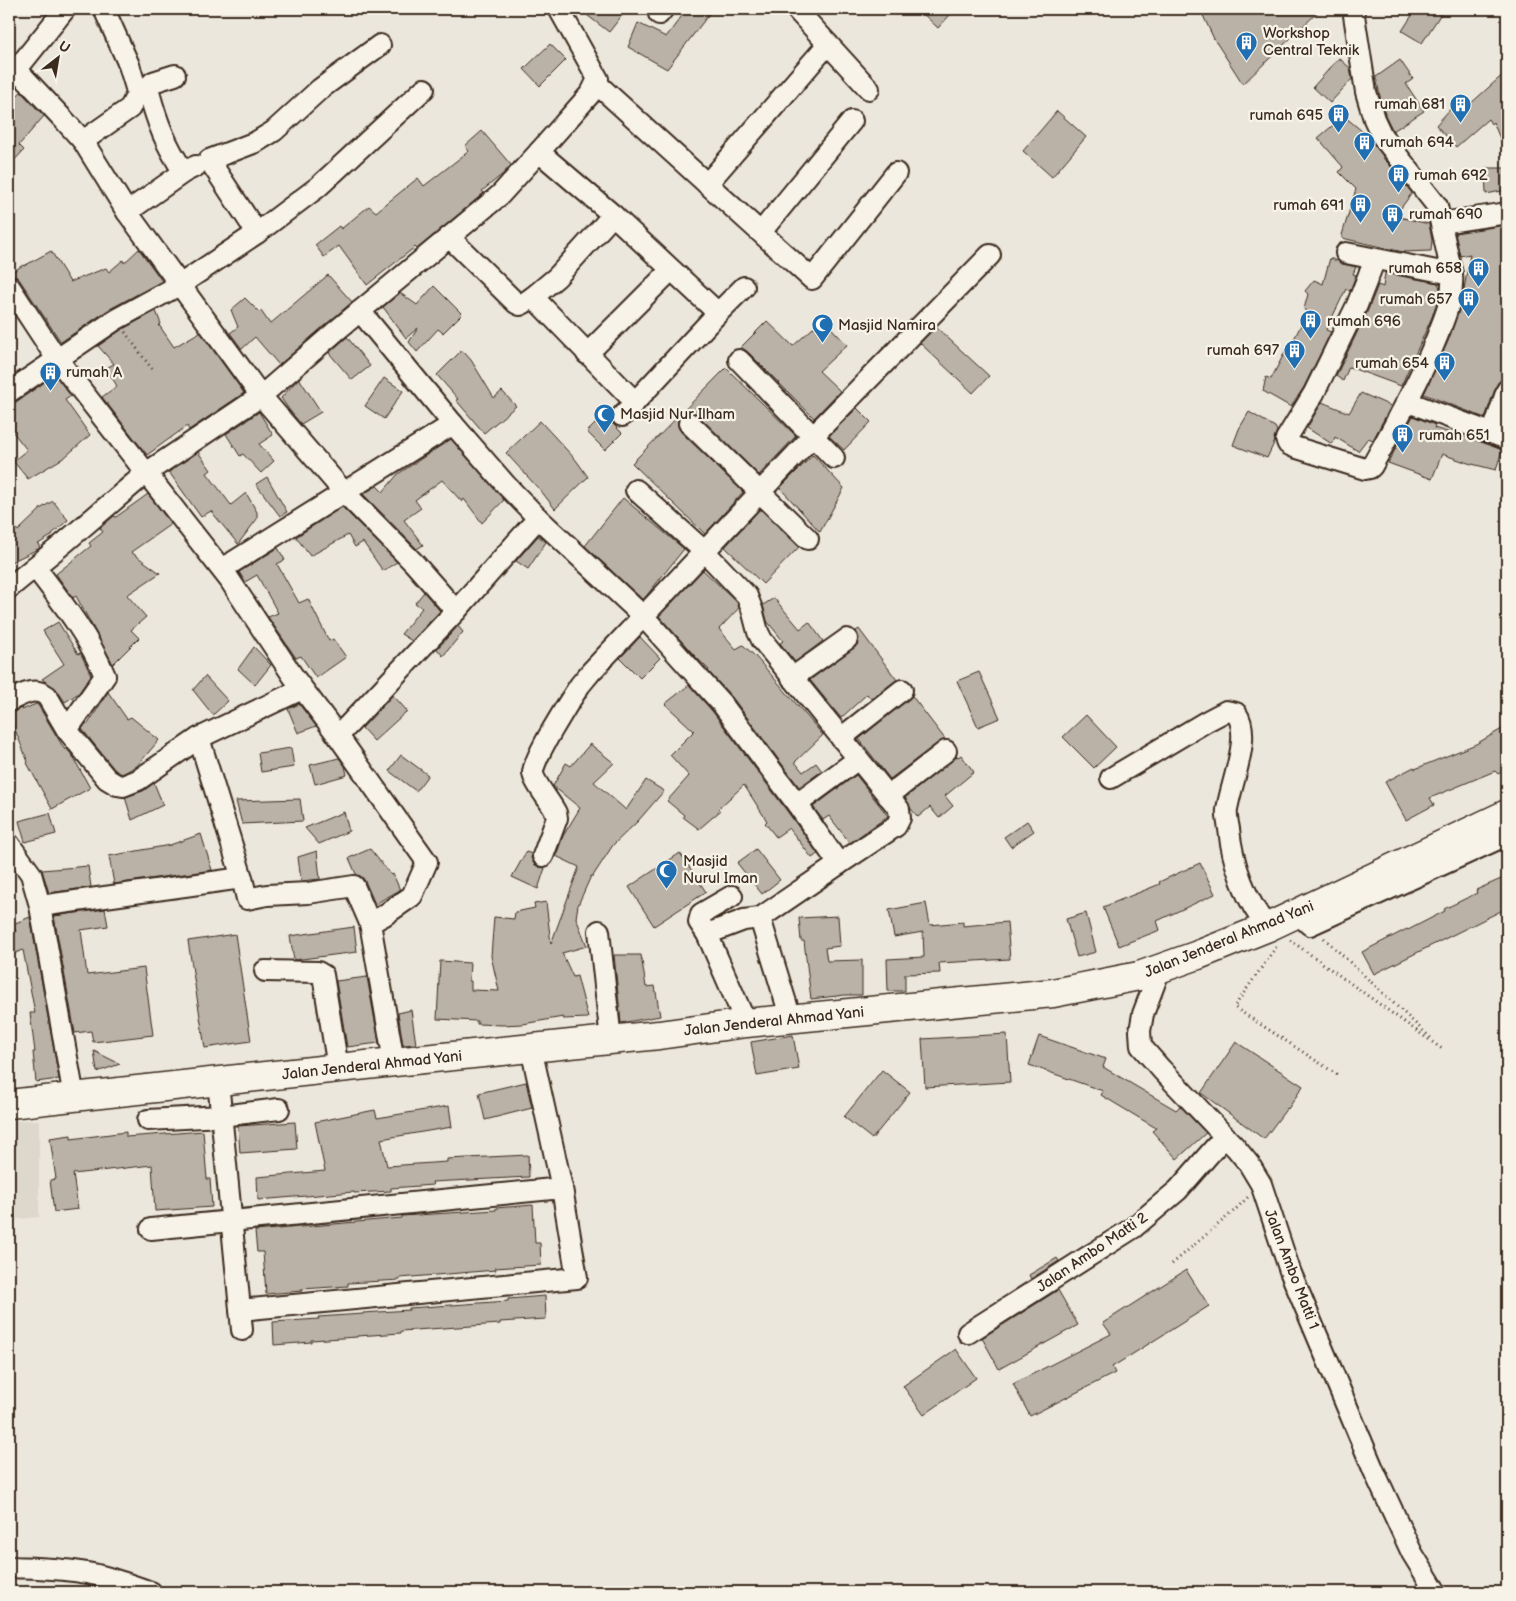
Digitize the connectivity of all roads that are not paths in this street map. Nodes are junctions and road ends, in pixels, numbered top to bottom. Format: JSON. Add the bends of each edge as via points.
{"nodes":[{"id":1,"x":65,"y":9,"type":"edge"},
{"id":2,"x":104,"y":9,"type":"edge"},
{"id":3,"x":559,"y":9,"type":"edge"},
{"id":4,"x":796,"y":9,"type":"edge"},
{"id":5,"x":1353,"y":9,"type":"edge"},
{"id":6,"x":828,"y":44,"type":"junction"},
{"id":7,"x":380,"y":45,"type":"dead end"},
{"id":8,"x":13,"y":74,"type":"edge"},
{"id":9,"x":175,"y":75,"type":"dead end"},
{"id":10,"x":597,"y":84,"type":"junction"},
{"id":11,"x":424,"y":89,"type":"dead end"},
{"id":12,"x":869,"y":89,"type":"dead end"},
{"id":13,"x":852,"y":121,"type":"dead end"},
{"id":14,"x":83,"y":141,"type":"junction"},
{"id":15,"x":540,"y":152,"type":"junction"},
{"id":16,"x":209,"y":160,"type":"junction"},
{"id":17,"x":184,"y":172,"type":"junction"},
{"id":18,"x":896,"y":173,"type":"dead end"},
{"id":19,"x":707,"y":184,"type":"junction"},
{"id":20,"x":127,"y":212,"type":"junction"},
{"id":21,"x":1507,"y":213,"type":"edge"},
{"id":22,"x":613,"y":215,"type":"junction"},
{"id":23,"x":1441,"y":223,"type":"junction"},
{"id":24,"x":760,"y":232,"type":"junction"},
{"id":25,"x":257,"y":233,"type":"junction"},
{"id":26,"x":449,"y":238,"type":"junction"},
{"id":27,"x":1346,"y":252,"type":"dead end"},
{"id":28,"x":990,"y":254,"type":"dead end"},
{"id":29,"x":1375,"y":259,"type":"junction"},
{"id":30,"x":671,"y":270,"type":"junction"},
{"id":31,"x":1452,"y":274,"type":"junction"},
{"id":32,"x":180,"y":284,"type":"junction"},
{"id":33,"x":9,"y":286,"type":"edge"},
{"id":34,"x":744,"y":287,"type":"dead end"},
{"id":35,"x":533,"y":297,"type":"junction"},
{"id":36,"x":360,"y":311,"type":"junction"},
{"id":37,"x":718,"y":313,"type":"junction"},
{"id":38,"x":587,"y":354,"type":"junction"},
{"id":39,"x":57,"y":359,"type":"junction"},
{"id":40,"x":739,"y":360,"type":"dead end"},
{"id":41,"x":1507,"y":390,"type":"edge"},
{"id":42,"x":9,"y":392,"type":"edge"},
{"id":43,"x":261,"y":396,"type":"junction"},
{"id":44,"x":1408,"y":402,"type":"junction"},
{"id":45,"x":689,"y":423,"type":"dead end"},
{"id":46,"x":453,"y":424,"type":"junction"},
{"id":47,"x":813,"y":436,"type":"junction"},
{"id":48,"x":1500,"y":436,"type":"edge"},
{"id":49,"x":834,"y":458,"type":"dead end"},
{"id":50,"x":146,"y":473,"type":"junction"},
{"id":51,"x":636,"y":490,"type":"dead end"},
{"id":52,"x":343,"y":492,"type":"junction"},
{"id":53,"x":759,"y":492,"type":"junction"},
{"id":54,"x":538,"y":518,"type":"junction"},
{"id":55,"x":808,"y":539,"type":"dead end"},
{"id":56,"x":704,"y":551,"type":"junction"},
{"id":57,"x":35,"y":567,"type":"junction"},
{"id":58,"x":222,"y":569,"type":"junction"},
{"id":59,"x":9,"y":588,"type":"edge"},
{"id":60,"x":456,"y":611,"type":"junction"},
{"id":61,"x":643,"y":616,"type":"junction"},
{"id":62,"x":847,"y":639,"type":"dead end"},
{"id":63,"x":792,"y":678,"type":"junction"},
{"id":64,"x":302,"y":689,"type":"junction"},
{"id":65,"x":902,"y":690,"type":"dead end"},
{"id":66,"x":9,"y":701,"type":"edge"},
{"id":67,"x":67,"y":730,"type":"junction"},
{"id":68,"x":338,"y":736,"type":"junction"},
{"id":69,"x":199,"y":738,"type":"junction"},
{"id":70,"x":841,"y":738,"type":"junction"},
{"id":71,"x":946,"y":751,"type":"dead end"},
{"id":72,"x":858,"y":759,"type":"junction"},
{"id":73,"x":1111,"y":778,"type":"dead end"},
{"id":74,"x":888,"y":796,"type":"junction"},
{"id":75,"x":797,"y":804,"type":"junction"},
{"id":76,"x":1507,"y":814,"type":"edge"},
{"id":77,"x":1507,"y":835,"type":"edge"},
{"id":78,"x":9,"y":844,"type":"edge"},
{"id":79,"x":543,"y":856,"type":"dead end"},
{"id":80,"x":839,"y":864,"type":"junction"},
{"id":81,"x":242,"y":878,"type":"junction"},
{"id":82,"x":732,"y":896,"type":"dead end"},
{"id":83,"x":40,"y":906,"type":"junction"},
{"id":84,"x":760,"y":918,"type":"junction"},
{"id":85,"x":370,"y":923,"type":"junction"},
{"id":86,"x":1290,"y":925,"type":"junction"},
{"id":87,"x":599,"y":931,"type":"dead end"},
{"id":88,"x":707,"y":934,"type":"junction"},
{"id":89,"x":1160,"y":969,"type":"junction"},
{"id":90,"x":265,"y":971,"type":"dead end"},
{"id":91,"x":791,"y":1019,"type":"junction"},
{"id":92,"x":746,"y":1023,"type":"junction"},
{"id":93,"x":611,"y":1040,"type":"junction"},
{"id":94,"x":531,"y":1048,"type":"junction"},
{"id":95,"x":394,"y":1062,"type":"junction"},
{"id":96,"x":338,"y":1068,"type":"junction"},
{"id":97,"x":218,"y":1081,"type":"junction"},
{"id":98,"x":74,"y":1097,"type":"junction"},
{"id":99,"x":9,"y":1104,"type":"edge"},
{"id":100,"x":279,"y":1109,"type":"dead end"},
{"id":101,"x":221,"y":1116,"type":"junction"},
{"id":102,"x":148,"y":1120,"type":"dead end"},
{"id":103,"x":1225,"y":1136,"type":"junction"},
{"id":104,"x":562,"y":1188,"type":"junction"},
{"id":105,"x":231,"y":1222,"type":"junction"},
{"id":106,"x":152,"y":1229,"type":"dead end"},
{"id":107,"x":240,"y":1310,"type":"junction"},
{"id":108,"x":242,"y":1330,"type":"dead end"},
{"id":109,"x":968,"y":1333,"type":"dead end"},
{"id":110,"x":9,"y":1567,"type":"edge"},
{"id":111,"x":151,"y":1592,"type":"edge"},
{"id":112,"x":1436,"y":1592,"type":"edge"}],
"edges":[{"from":1,"to":8,"type":"street"},
{"from":2,"to":14,"type":"street","via":[[137,94],[130,108]]},
{"from":3,"to":10,"type":"street","via":[[598,79]]},
{"from":4,"to":6,"type":"street"},
{"from":5,"to":23,"type":"street","via":[[1366,92],[1376,124],[1432,198]]},
{"from":6,"to":12,"type":"street"},
{"from":6,"to":19,"type":"street"},
{"from":7,"to":16,"type":"street","via":[[320,89],[274,131],[256,142]]},
{"from":8,"to":14,"type":"street","via":[[66,120]]},
{"from":9,"to":17,"type":"street","via":[[153,82],[148,92],[162,135]]},
{"from":10,"to":15,"type":"street"},
{"from":10,"to":19,"type":"street"},
{"from":11,"to":25,"type":"street","via":[[318,187]]},
{"from":13,"to":24,"type":"street"},
{"from":14,"to":20,"type":"street"},
{"from":15,"to":22,"type":"street"},
{"from":15,"to":26,"type":"street","via":[[500,195]]},
{"from":16,"to":17,"type":"street"},
{"from":16,"to":25,"type":"street"},
{"from":17,"to":20,"type":"street"},
{"from":18,"to":24,"type":"street","via":[[812,279]]},
{"from":19,"to":24,"type":"street"},
{"from":20,"to":32,"type":"street"},
{"from":21,"to":23,"type":"street"},
{"from":22,"to":30,"type":"street"},
{"from":22,"to":35,"type":"street","via":[[557,277]]},
{"from":23,"to":31,"type":"street"},
{"from":25,"to":32,"type":"street"},
{"from":26,"to":35,"type":"street","via":[[516,303],[524,303]]},
{"from":26,"to":36,"type":"street"},
{"from":27,"to":29,"type":"street"},
{"from":28,"to":47,"type":"street"},
{"from":29,"to":31,"type":"street"},
{"from":29,"to":44,"type":"street","via":[[1357,305],[1286,441],[1294,447],[1365,470],[1370,468]]},
{"from":30,"to":37,"type":"street"},
{"from":30,"to":38,"type":"street"},
{"from":31,"to":44,"type":"street","via":[[1449,306]]},
{"from":32,"to":39,"type":"street","via":[[115,320]]},
{"from":32,"to":43,"type":"street"},
{"from":33,"to":39,"type":"street"},
{"from":34,"to":37,"type":"street"},
{"from":35,"to":38,"type":"street"},
{"from":36,"to":43,"type":"street"},
{"from":36,"to":46,"type":"street"},
{"from":37,"to":38,"type":"street","via":[[628,409]]},
{"from":39,"to":42,"type":"street"},
{"from":39,"to":50,"type":"street"},
{"from":40,"to":47,"type":"street"},
{"from":41,"to":48,"type":"street"},
{"from":43,"to":50,"type":"street"},
{"from":43,"to":52,"type":"street"},
{"from":44,"to":48,"type":"street"},
{"from":45,"to":53,"type":"street"},
{"from":46,"to":52,"type":"street"},
{"from":46,"to":54,"type":"street"},
{"from":47,"to":49,"type":"street"},
{"from":47,"to":53,"type":"street"},
{"from":50,"to":57,"type":"street"},
{"from":50,"to":58,"type":"street"},
{"from":51,"to":56,"type":"street"},
{"from":52,"to":58,"type":"street"},
{"from":52,"to":60,"type":"street","via":[[414,562]]},
{"from":53,"to":55,"type":"street"},
{"from":53,"to":56,"type":"street"},
{"from":54,"to":60,"type":"street"},
{"from":54,"to":61,"type":"street"},
{"from":56,"to":61,"type":"street"},
{"from":56,"to":63,"type":"street","via":[[747,596],[759,634]]},
{"from":57,"to":59,"type":"street"},
{"from":57,"to":67,"type":"street","via":[[79,627],[105,676]]},
{"from":58,"to":64,"type":"street"},
{"from":60,"to":68,"type":"street"},
{"from":61,"to":75,"type":"street","via":[[722,704]]},
{"from":61,"to":79,"type":"street","via":[[579,687],[535,762],[535,780],[557,818]]},
{"from":62,"to":63,"type":"street"},
{"from":63,"to":70,"type":"street"},
{"from":64,"to":68,"type":"street"},
{"from":64,"to":69,"type":"street"},
{"from":65,"to":70,"type":"street"},
{"from":66,"to":67,"type":"street","via":[[38,690],[47,696]]},
{"from":67,"to":69,"type":"street","via":[[107,779],[124,786]]},
{"from":68,"to":85,"type":"street","via":[[427,862],[412,896]]},
{"from":69,"to":81,"type":"street"},
{"from":70,"to":72,"type":"street"},
{"from":71,"to":74,"type":"street"},
{"from":72,"to":74,"type":"street"},
{"from":72,"to":75,"type":"street"},
{"from":73,"to":86,"type":"street","via":[[1207,721],[1226,712],[1236,713],[1242,722],[1242,730],[1239,761],[1227,810],[1231,847],[1248,896],[1260,918]]},
{"from":74,"to":80,"type":"street","via":[[899,809],[897,823]]},
{"from":75,"to":80,"type":"street"},
{"from":76,"to":86,"type":"highway","name":"Jalan Jenderal Ahmad Yani"},
{"from":77,"to":86,"type":"street"},
{"from":78,"to":83,"type":"street","via":[[32,874]]},
{"from":80,"to":84,"type":"street"},
{"from":81,"to":83,"type":"street"},
{"from":81,"to":85,"type":"street","via":[[246,899],[354,886]]},
{"from":82,"to":88,"type":"street","via":[[701,914],[698,922]]},
{"from":83,"to":98,"type":"street"},
{"from":84,"to":88,"type":"street","via":[[744,920]]},
{"from":84,"to":91,"type":"street"},
{"from":85,"to":95,"type":"street"},
{"from":86,"to":89,"type":"highway","name":"Jalan Jenderal Ahmad Yani"},
{"from":87,"to":93,"type":"street"},
{"from":88,"to":92,"type":"street"},
{"from":89,"to":91,"type":"highway","name":"Jalan Jenderal Ahmad Yani","via":[[1052,993]]},
{"from":89,"to":103,"type":"street","name":"Jalan Ambo Matti 1","via":[[1143,1014],[1142,1046]]},
{"from":90,"to":96,"type":"street","via":[[318,972],[322,975]]},
{"from":91,"to":92,"type":"highway","name":"Jalan Jenderal Ahmad Yani"},
{"from":92,"to":93,"type":"highway","name":"Jalan Jenderal Ahmad Yani"},
{"from":93,"to":94,"type":"highway","name":"Jalan Jenderal Ahmad Yani"},
{"from":94,"to":95,"type":"highway","name":"Jalan Jenderal Ahmad Yani"},
{"from":94,"to":104,"type":"street"},
{"from":95,"to":96,"type":"highway","name":"Jalan Jenderal Ahmad Yani"},
{"from":96,"to":97,"type":"highway","name":"Jalan Jenderal Ahmad Yani"},
{"from":97,"to":98,"type":"highway","name":"Jalan Jenderal Ahmad Yani"},
{"from":97,"to":101,"type":"street"},
{"from":98,"to":99,"type":"highway","name":"Jalan Jenderal Ahmad Yani"},
{"from":100,"to":101,"type":"street"},
{"from":101,"to":102,"type":"street"},
{"from":101,"to":105,"type":"street"},
{"from":103,"to":109,"type":"street","name":"Jalan Ambo Matti 2","via":[[1178,1190],[1133,1228]]},
{"from":103,"to":112,"type":"street","name":"Jalan Ambo Matti 1","via":[[1249,1164],[1260,1184],[1290,1271],[1374,1471],[1412,1553]]},
{"from":104,"to":105,"type":"street"},
{"from":104,"to":107,"type":"street","via":[[577,1278]]},
{"from":105,"to":106,"type":"street"},
{"from":105,"to":107,"type":"street"},
{"from":107,"to":108,"type":"street"},
{"from":110,"to":111,"type":"street","via":[[81,1572]]}]}
